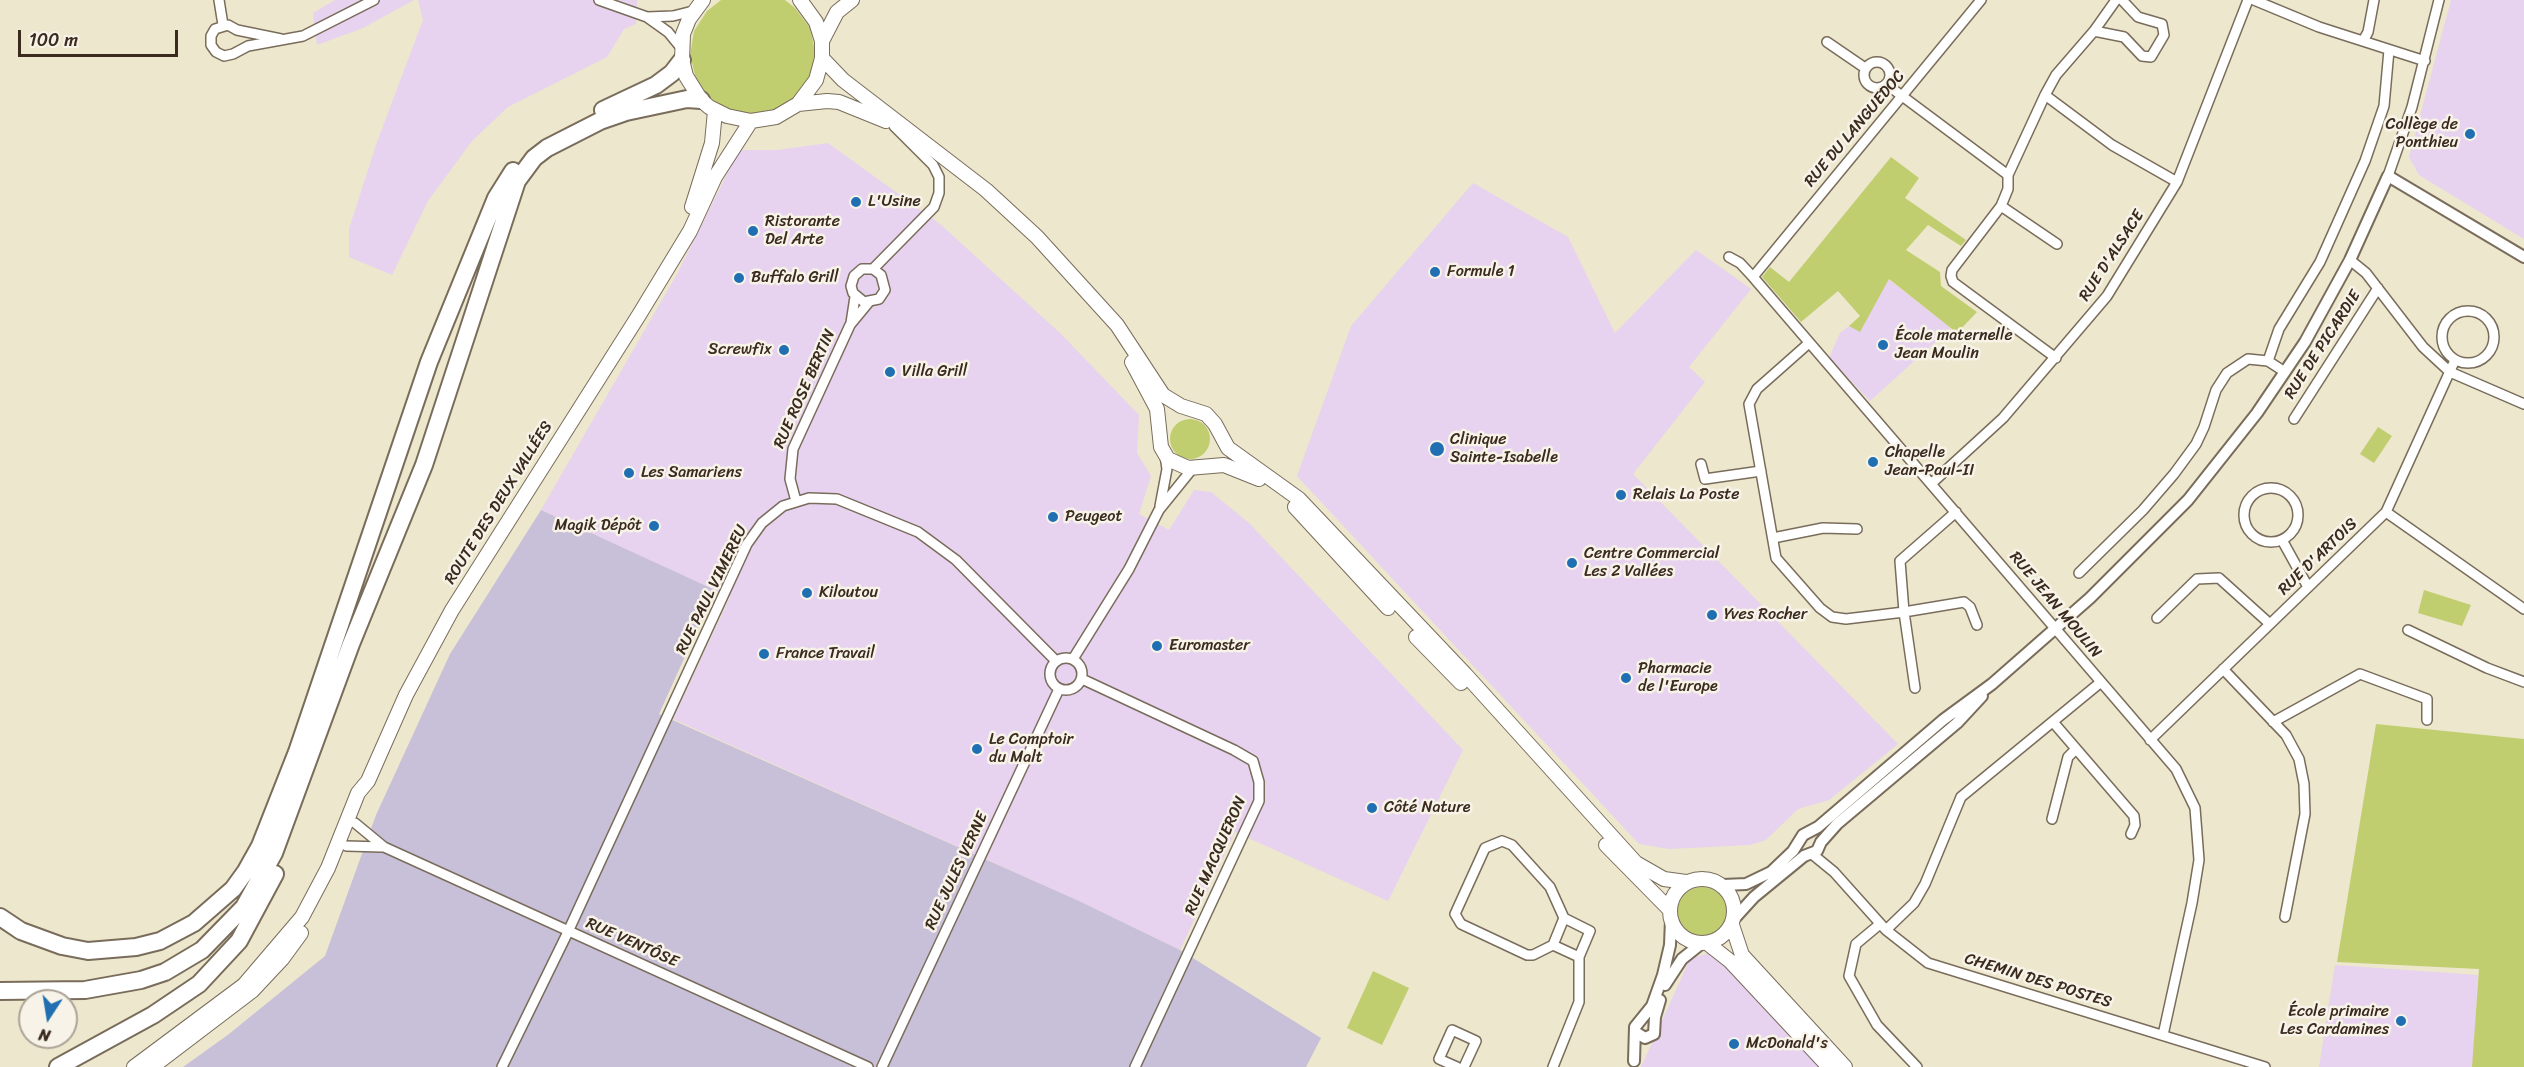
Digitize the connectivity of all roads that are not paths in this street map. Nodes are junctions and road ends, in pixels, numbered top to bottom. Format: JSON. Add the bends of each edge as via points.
{"nodes":[{"id":1,"x":219,"y":0,"type":"edge"},
{"id":2,"x":374,"y":0,"type":"edge"},
{"id":3,"x":599,"y":0,"type":"edge"},
{"id":4,"x":703,"y":0,"type":"edge"},
{"id":5,"x":800,"y":0,"type":"edge"},
{"id":6,"x":852,"y":0,"type":"edge"},
{"id":7,"x":1981,"y":0,"type":"edge"},
{"id":8,"x":2116,"y":0,"type":"edge"},
{"id":9,"x":2122,"y":0,"type":"edge"},
{"id":10,"x":2248,"y":0,"type":"edge"},
{"id":11,"x":2254,"y":0,"type":"edge"},
{"id":12,"x":2374,"y":0,"type":"edge"},
{"id":13,"x":2439,"y":0,"type":"edge"},
{"id":14,"x":693,"y":11,"type":"junction"},
{"id":15,"x":647,"y":17,"type":"junction"},
{"id":16,"x":223,"y":25,"type":"junction"},
{"id":17,"x":237,"y":30,"type":"junction"},
{"id":18,"x":2094,"y":31,"type":"junction"},
{"id":19,"x":281,"y":39,"type":"junction"},
{"id":20,"x":822,"y":41,"type":"junction"},
{"id":21,"x":2363,"y":41,"type":"junction"},
{"id":22,"x":1827,"y":42,"type":"dead end"},
{"id":23,"x":239,"y":49,"type":"junction"},
{"id":24,"x":2389,"y":50,"type":"junction"},
{"id":25,"x":682,"y":54,"type":"junction"},
{"id":26,"x":822,"y":58,"type":"junction"},
{"id":27,"x":2425,"y":61,"type":"junction"},
{"id":28,"x":1865,"y":68,"type":"junction"},
{"id":29,"x":1886,"y":84,"type":"junction"},
{"id":30,"x":2045,"y":95,"type":"junction"},
{"id":31,"x":1902,"y":96,"type":"junction"},
{"id":32,"x":701,"y":100,"type":"junction"},
{"id":33,"x":798,"y":104,"type":"junction"},
{"id":34,"x":715,"y":111,"type":"junction"},
{"id":35,"x":752,"y":121,"type":"junction"},
{"id":36,"x":890,"y":123,"type":"junction"},
{"id":37,"x":910,"y":132,"type":"junction"},
{"id":38,"x":2008,"y":175,"type":"junction"},
{"id":39,"x":2388,"y":176,"type":"junction"},
{"id":40,"x":2177,"y":182,"type":"junction"},
{"id":41,"x":2001,"y":206,"type":"junction"},
{"id":42,"x":2056,"y":244,"type":"dead end"},
{"id":43,"x":675,"y":252,"type":"junction"},
{"id":44,"x":1729,"y":257,"type":"dead end"},
{"id":45,"x":2524,"y":257,"type":"edge"},
{"id":46,"x":2350,"y":260,"type":"junction"},
{"id":47,"x":873,"y":269,"type":"junction"},
{"id":48,"x":1753,"y":277,"type":"junction"},
{"id":49,"x":2378,"y":288,"type":"junction"},
{"id":50,"x":855,"y":297,"type":"junction"},
{"id":51,"x":869,"y":302,"type":"junction"},
{"id":52,"x":1097,"y":302,"type":"junction"},
{"id":53,"x":850,"y":325,"type":"junction"},
{"id":54,"x":1809,"y":343,"type":"junction"},
{"id":55,"x":2056,"y":358,"type":"junction"},
{"id":56,"x":2455,"y":360,"type":"junction"},
{"id":57,"x":2268,"y":361,"type":"junction"},
{"id":58,"x":2285,"y":372,"type":"junction"},
{"id":59,"x":2450,"y":372,"type":"junction"},
{"id":60,"x":2524,"y":404,"type":"edge"},
{"id":61,"x":1189,"y":409,"type":"junction"},
{"id":62,"x":2294,"y":419,"type":"dead end"},
{"id":63,"x":1219,"y":432,"type":"junction"},
{"id":64,"x":1161,"y":434,"type":"junction"},
{"id":65,"x":1165,"y":455,"type":"junction"},
{"id":66,"x":1701,"y":464,"type":"dead end"},
{"id":67,"x":1198,"y":466,"type":"junction"},
{"id":68,"x":1761,"y":471,"type":"junction"},
{"id":69,"x":1932,"y":483,"type":"junction"},
{"id":70,"x":796,"y":501,"type":"junction"},
{"id":71,"x":1159,"y":510,"type":"junction"},
{"id":72,"x":1956,"y":512,"type":"junction"},
{"id":73,"x":2386,"y":512,"type":"junction"},
{"id":74,"x":1857,"y":529,"type":"dead end"},
{"id":75,"x":1773,"y":538,"type":"junction"},
{"id":76,"x":2282,"y":540,"type":"junction"},
{"id":77,"x":2079,"y":573,"type":"dead end"},
{"id":78,"x":2308,"y":587,"type":"junction"},
{"id":79,"x":2524,"y":609,"type":"edge"},
{"id":80,"x":1904,"y":612,"type":"junction"},
{"id":81,"x":2157,"y":618,"type":"dead end"},
{"id":82,"x":2270,"y":624,"type":"junction"},
{"id":83,"x":1977,"y":626,"type":"dead end"},
{"id":84,"x":2055,"y":629,"type":"junction"},
{"id":85,"x":2408,"y":630,"type":"dead end"},
{"id":86,"x":1073,"y":659,"type":"junction"},
{"id":87,"x":1056,"y":661,"type":"junction"},
{"id":88,"x":2223,"y":669,"type":"junction"},
{"id":89,"x":1082,"y":680,"type":"junction"},
{"id":90,"x":2101,"y":682,"type":"junction"},
{"id":91,"x":2524,"y":682,"type":"edge"},
{"id":92,"x":1992,"y":684,"type":"junction"},
{"id":93,"x":1915,"y":688,"type":"dead end"},
{"id":94,"x":1059,"y":689,"type":"junction"},
{"id":95,"x":2427,"y":720,"type":"dead end"},
{"id":96,"x":2053,"y":722,"type":"junction"},
{"id":97,"x":2273,"y":722,"type":"junction"},
{"id":98,"x":2150,"y":740,"type":"junction"},
{"id":99,"x":2076,"y":748,"type":"junction"},
{"id":100,"x":297,"y":752,"type":"junction"},
{"id":101,"x":305,"y":773,"type":"junction"},
{"id":102,"x":368,"y":781,"type":"junction"},
{"id":103,"x":2052,"y":819,"type":"dead end"},
{"id":104,"x":355,"y":823,"type":"junction"},
{"id":105,"x":1809,"y":833,"type":"junction"},
{"id":106,"x":2130,"y":834,"type":"dead end"},
{"id":107,"x":1800,"y":841,"type":"junction"},
{"id":108,"x":1821,"y":844,"type":"junction"},
{"id":109,"x":346,"y":846,"type":"junction"},
{"id":110,"x":384,"y":847,"type":"junction"},
{"id":111,"x":1810,"y":854,"type":"junction"},
{"id":112,"x":1834,"y":872,"type":"junction"},
{"id":113,"x":1686,"y":882,"type":"junction"},
{"id":114,"x":1723,"y":885,"type":"junction"},
{"id":115,"x":1670,"y":914,"type":"junction"},
{"id":116,"x":0,"y":917,"type":"edge"},
{"id":117,"x":2285,"y":917,"type":"dead end"},
{"id":118,"x":1564,"y":918,"type":"junction"},
{"id":119,"x":1733,"y":922,"type":"junction"},
{"id":120,"x":1883,"y":927,"type":"junction"},
{"id":121,"x":568,"y":931,"type":"junction"},
{"id":122,"x":1705,"y":943,"type":"junction"},
{"id":123,"x":1553,"y":945,"type":"junction"},
{"id":124,"x":1580,"y":957,"type":"junction"},
{"id":125,"x":0,"y":982,"type":"edge"},
{"id":126,"x":0,"y":991,"type":"edge"},
{"id":127,"x":1644,"y":1018,"type":"junction"},
{"id":128,"x":1655,"y":1024,"type":"junction"},
{"id":129,"x":1637,"y":1033,"type":"junction"},
{"id":130,"x":2163,"y":1035,"type":"junction"},
{"id":131,"x":1648,"y":1038,"type":"junction"},
{"id":132,"x":1633,"y":1064,"type":"edge"},
{"id":133,"x":1453,"y":1066,"type":"edge"},
{"id":134,"x":58,"y":1067,"type":"edge"},
{"id":135,"x":134,"y":1067,"type":"edge"},
{"id":136,"x":152,"y":1067,"type":"edge"},
{"id":137,"x":502,"y":1067,"type":"edge"},
{"id":138,"x":868,"y":1067,"type":"edge"},
{"id":139,"x":882,"y":1067,"type":"edge"},
{"id":140,"x":1135,"y":1067,"type":"edge"},
{"id":141,"x":1464,"y":1067,"type":"edge"},
{"id":142,"x":1553,"y":1067,"type":"edge"},
{"id":143,"x":1829,"y":1067,"type":"edge"},
{"id":144,"x":1845,"y":1067,"type":"edge"},
{"id":145,"x":1917,"y":1067,"type":"edge"},
{"id":146,"x":2265,"y":1067,"type":"edge"}],
"edges":[{"from":1,"to":16,"type":"street"},
{"from":2,"to":19,"type":"street","via":[[321,29]]},
{"from":3,"to":15,"type":"street"},
{"from":4,"to":14,"type":"main road"},
{"from":5,"to":20,"type":"main road","via":[[816,22]]},
{"from":6,"to":20,"type":"main road","via":[[837,12]]},
{"from":7,"to":31,"type":"street","name":"RUE DU LANGUEDOC"},
{"from":8,"to":18,"type":"street"},
{"from":9,"to":18,"type":"street","via":[[2138,17],[2162,24],[2164,35],[2151,57],[2142,56],[2124,36]]},
{"from":10,"to":40,"type":"street","name":"RUE D'ALSACE"},
{"from":11,"to":21,"type":"street"},
{"from":12,"to":21,"type":"street"},
{"from":13,"to":27,"type":"street"},
{"from":14,"to":15,"type":"street"},
{"from":14,"to":25,"type":"main road","via":[[686,26]]},
{"from":15,"to":25,"type":"street","via":[[668,32]]},
{"from":16,"to":17,"type":"street"},
{"from":16,"to":23,"type":"street","via":[[215,29],[211,45],[224,56]]},
{"from":17,"to":19,"type":"street"},
{"from":17,"to":23,"type":"street","via":[[241,39]]},
{"from":18,"to":30,"type":"street","via":[[2056,75]]},
{"from":19,"to":23,"type":"street"},
{"from":20,"to":26,"type":"main road"},
{"from":21,"to":24,"type":"street"},
{"from":22,"to":28,"type":"street"},
{"from":24,"to":27,"type":"street"},
{"from":24,"to":57,"type":"street","via":[[2384,106],[2365,161],[2320,262],[2279,329]]},
{"from":25,"to":32,"type":"main road","via":[[690,83]]},
{"from":25,"to":100,"type":"highway","via":[[672,73],[657,85],[560,131],[532,150],[513,170],[496,198],[425,372]]},
{"from":26,"to":33,"type":"main road","via":[[816,80]]},
{"from":26,"to":37,"type":"main road","via":[[843,80]]},
{"from":27,"to":39,"type":"street"},
{"from":28,"to":29,"type":"street","via":[[1863,74],[1869,86]]},
{"from":28,"to":29,"type":"street","via":[[1875,61],[1882,62],[1890,72]]},
{"from":29,"to":31,"type":"street"},
{"from":30,"to":38,"type":"street"},
{"from":30,"to":40,"type":"street","via":[[2112,145]]},
{"from":31,"to":38,"type":"street"},
{"from":31,"to":48,"type":"street","name":"RUE DU LANGUEDOC"},
{"from":32,"to":34,"type":"main road"},
{"from":32,"to":101,"type":"highway","via":[[638,109],[600,121],[547,148],[517,181],[436,433],[351,644]]},
{"from":33,"to":35,"type":"main road","via":[[776,117]]},
{"from":33,"to":36,"type":"main road","via":[[839,102]]},
{"from":34,"to":35,"type":"main road"},
{"from":34,"to":43,"type":"main road","name":"ROUTE DES DEUX VALLÉES","via":[[705,167]]},
{"from":35,"to":43,"type":"main road","name":"ROUTE DES DEUX VALLÉES","via":[[715,177],[690,231]]},
{"from":36,"to":37,"type":"main road"},
{"from":36,"to":47,"type":"street","via":[[933,165],[939,177],[939,193],[933,207]]},
{"from":37,"to":52,"type":"main road","via":[[987,190]]},
{"from":38,"to":41,"type":"street","via":[[2008,189]]},
{"from":39,"to":45,"type":"street"},
{"from":39,"to":46,"type":"street"},
{"from":40,"to":55,"type":"street","name":"RUE D'ALSACE","via":[[2107,296]]},
{"from":41,"to":42,"type":"street"},
{"from":41,"to":55,"type":"street","via":[[1952,270],[1953,282]]},
{"from":43,"to":102,"type":"main road","name":"ROUTE DES DEUX VALLÉES","via":[[452,610],[406,695]]},
{"from":44,"to":48,"type":"street","name":"RUE JEAN MOULIN"},
{"from":46,"to":49,"type":"street","name":"RUE DE PICARDIE"},
{"from":46,"to":58,"type":"street"},
{"from":47,"to":50,"type":"street","via":[[861,269],[854,276],[851,286]]},
{"from":47,"to":51,"type":"street","via":[[884,279],[885,290],[879,299]]},
{"from":48,"to":54,"type":"street","name":"RUE JEAN MOULIN"},
{"from":49,"to":59,"type":"street","name":"RUE DE PICARDIE","via":[[2423,347]]},
{"from":49,"to":62,"type":"street","name":"RUE DE PICARDIE"},
{"from":50,"to":51,"type":"street"},
{"from":50,"to":53,"type":"street","name":"RUE ROSE BERTIN"},
{"from":51,"to":53,"type":"street","name":"RUE ROSE BERTIN"},
{"from":52,"to":61,"type":"main road","via":[[1163,395]]},
{"from":52,"to":64,"type":"main road","via":[[1157,409]]},
{"from":53,"to":70,"type":"street","name":"RUE ROSE BERTIN","via":[[790,458]]},
{"from":54,"to":68,"type":"street","via":[[1757,389],[1749,404]]},
{"from":54,"to":69,"type":"street","name":"RUE JEAN MOULIN"},
{"from":55,"to":69,"type":"street","name":"RUE D'ALSACE","via":[[2003,418]]},
{"from":56,"to":56,"type":"street","via":[[2472,363],[2487,355],[2494,330],[2484,316],[2468,310],[2446,322],[2441,339],[2448,355]]},
{"from":56,"to":59,"type":"street","name":"RUE D'ARTOIS"},
{"from":57,"to":58,"type":"street"},
{"from":57,"to":77,"type":"street","via":[[2248,359],[2227,373],[2216,390],[2196,444],[2174,474]]},
{"from":58,"to":84,"type":"street","via":[[2188,500],[2128,563]]},
{"from":59,"to":60,"type":"street","name":"RUE DE PICARDIE"},
{"from":59,"to":73,"type":"street","name":"RUE D'ARTOIS"},
{"from":61,"to":63,"type":"main road","via":[[1206,414]]},
{"from":61,"to":64,"type":"main road","via":[[1172,415]]},
{"from":63,"to":67,"type":"main road","via":[[1217,450]]},
{"from":63,"to":113,"type":"main road","via":[[1228,448],[1288,489],[1328,528],[1621,849],[1645,870],[1664,879]]},
{"from":64,"to":65,"type":"main road"},
{"from":65,"to":67,"type":"main road","via":[[1175,464]]},
{"from":65,"to":71,"type":"street","via":[[1167,469]]},
{"from":66,"to":68,"type":"street","via":[[1705,479]]},
{"from":67,"to":71,"type":"street"},
{"from":67,"to":115,"type":"main road","via":[[1239,469],[1288,500],[1510,734]]},
{"from":68,"to":75,"type":"street"},
{"from":69,"to":72,"type":"street","name":"RUE JEAN MOULIN"},
{"from":70,"to":87,"type":"street","name":"RUE PAUL VIMEREU","via":[[837,499],[932,540]]},
{"from":70,"to":121,"type":"street","name":"RUE PAUL VIMEREU","via":[[762,523],[747,544]]},
{"from":71,"to":86,"type":"street","via":[[1129,569]]},
{"from":72,"to":80,"type":"street","via":[[1900,561]]},
{"from":72,"to":84,"type":"street","name":"RUE JEAN MOULIN"},
{"from":73,"to":78,"type":"street","name":"RUE D'ARTOIS"},
{"from":73,"to":79,"type":"street"},
{"from":74,"to":75,"type":"street","via":[[1823,528]]},
{"from":75,"to":80,"type":"street","via":[[1776,558],[1832,617]]},
{"from":76,"to":76,"type":"street","via":[[2298,521],[2296,504],[2276,489],[2259,491],[2246,504],[2249,531],[2264,542]]},
{"from":76,"to":78,"type":"street"},
{"from":78,"to":82,"type":"street","name":"RUE D'ARTOIS"},
{"from":80,"to":83,"type":"street","via":[[1964,602]]},
{"from":80,"to":93,"type":"street"},
{"from":81,"to":82,"type":"street","via":[[2197,579],[2219,578]]},
{"from":82,"to":88,"type":"street","name":"RUE D'ARTOIS"},
{"from":84,"to":90,"type":"street","name":"RUE JEAN MOULIN"},
{"from":84,"to":92,"type":"street"},
{"from":85,"to":91,"type":"street"},
{"from":86,"to":87,"type":"street"},
{"from":86,"to":89,"type":"street","via":[[1081,668]]},
{"from":87,"to":94,"type":"street","via":[[1050,673]]},
{"from":88,"to":97,"type":"street"},
{"from":88,"to":98,"type":"street","name":"RUE D'ARTOIS"},
{"from":89,"to":94,"type":"street","via":[[1070,690]]},
{"from":89,"to":140,"type":"street","name":"RUE MACQUERON","via":[[1234,750],[1252,762],[1259,782],[1258,801]]},
{"from":90,"to":96,"type":"street"},
{"from":90,"to":98,"type":"street","name":"RUE JEAN MOULIN"},
{"from":92,"to":105,"type":"street","via":[[1942,720]]},
{"from":92,"to":108,"type":"street","via":[[1958,723],[1838,824]]},
{"from":94,"to":139,"type":"street","name":"RUE JULES VERNE"},
{"from":95,"to":97,"type":"street","via":[[2427,699],[2360,674]]},
{"from":96,"to":99,"type":"street"},
{"from":96,"to":120,"type":"street","via":[[1961,797],[1914,903]]},
{"from":97,"to":117,"type":"street","via":[[2286,735],[2299,759],[2304,784],[2305,814]]},
{"from":98,"to":130,"type":"street","name":"RUE JEAN MOULIN","via":[[2176,769],[2194,808],[2200,846],[2192,903]]},
{"from":99,"to":103,"type":"street","via":[[2068,757]]},
{"from":99,"to":106,"type":"street","via":[[2134,816]]},
{"from":100,"to":116,"type":"highway","via":[[260,846],[246,871],[215,907],[178,933],[136,947],[88,951],[40,939]]},
{"from":100,"to":125,"type":"highway","via":[[268,846],[239,899],[224,920],[203,938],[150,968],[118,977]]},
{"from":101,"to":126,"type":"highway","via":[[261,880],[244,907],[202,950],[165,972],[111,987]]},
{"from":101,"to":134,"type":"highway","via":[[275,876],[251,922],[225,958],[176,1001]]},
{"from":102,"to":104,"type":"main road","name":"ROUTE DES DEUX VALLÉES"},
{"from":102,"to":135,"type":"main road","name":"ROUTE DES DEUX VALLÉES","via":[[358,793],[317,891],[284,941],[244,985]]},
{"from":104,"to":109,"type":"main road","name":"ROUTE DES DEUX VALLÉES"},
{"from":104,"to":110,"type":"street","name":"RUE VENTÔSE"},
{"from":105,"to":107,"type":"street"},
{"from":105,"to":108,"type":"street","via":[[1816,834]]},
{"from":107,"to":111,"type":"street","via":[[1802,851]]},
{"from":107,"to":114,"type":"street","via":[[1762,878],[1746,884]]},
{"from":108,"to":111,"type":"street"},
{"from":108,"to":112,"type":"street","name":"CHEMIN DES POSTES"},
{"from":109,"to":110,"type":"street","name":"RUE VENTÔSE"},
{"from":109,"to":136,"type":"main road","name":"ROUTE DES DEUX VALLÉES","via":[[313,917],[282,959],[252,991]]},
{"from":110,"to":121,"type":"street","name":"RUE VENTÔSE"},
{"from":111,"to":112,"type":"street","name":"CHEMIN DES POSTES"},
{"from":111,"to":119,"type":"street","via":[[1754,897]]},
{"from":112,"to":120,"type":"street","name":"CHEMIN DES POSTES"},
{"from":113,"to":114,"type":"main road","via":[[1705,878]]},
{"from":113,"to":115,"type":"main road","via":[[1674,894]]},
{"from":114,"to":119,"type":"main road","via":[[1733,900]]},
{"from":115,"to":122,"type":"main road","via":[[1674,927],[1686,939]]},
{"from":115,"to":127,"type":"street","via":[[1665,968]]},
{"from":118,"to":123,"type":"street"},
{"from":118,"to":123,"type":"street","via":[[1550,887],[1512,845],[1502,841],[1485,848],[1455,915],[1457,920],[1527,955]]},
{"from":118,"to":124,"type":"street","via":[[1590,931]]},
{"from":119,"to":122,"type":"main road","via":[[1722,937]]},
{"from":119,"to":144,"type":"main road","via":[[1742,955]]},
{"from":120,"to":130,"type":"street","name":"CHEMIN DES POSTES","via":[[1928,963]]},
{"from":120,"to":145,"type":"street","via":[[1856,944],[1849,976],[1877,1025]]},
{"from":121,"to":137,"type":"street","name":"RUE PAUL VIMEREU"},
{"from":121,"to":138,"type":"street","name":"RUE VENTÔSE"},
{"from":122,"to":128,"type":"street","via":[[1682,959],[1667,980]]},
{"from":122,"to":143,"type":"main road","via":[[1730,961]]},
{"from":123,"to":124,"type":"street"},
{"from":124,"to":142,"type":"street","via":[[1579,1002]]},
{"from":127,"to":128,"type":"street"},
{"from":127,"to":129,"type":"street","via":[[1636,1024]]},
{"from":128,"to":131,"type":"street","via":[[1655,1031]]},
{"from":129,"to":131,"type":"street"},
{"from":129,"to":132,"type":"street"},
{"from":130,"to":146,"type":"street","name":"CHEMIN DES POSTES"},
{"from":131,"to":132,"type":"street"},
{"from":133,"to":141,"type":"street","via":[[1439,1059],[1452,1030],[1476,1041]]}]}
